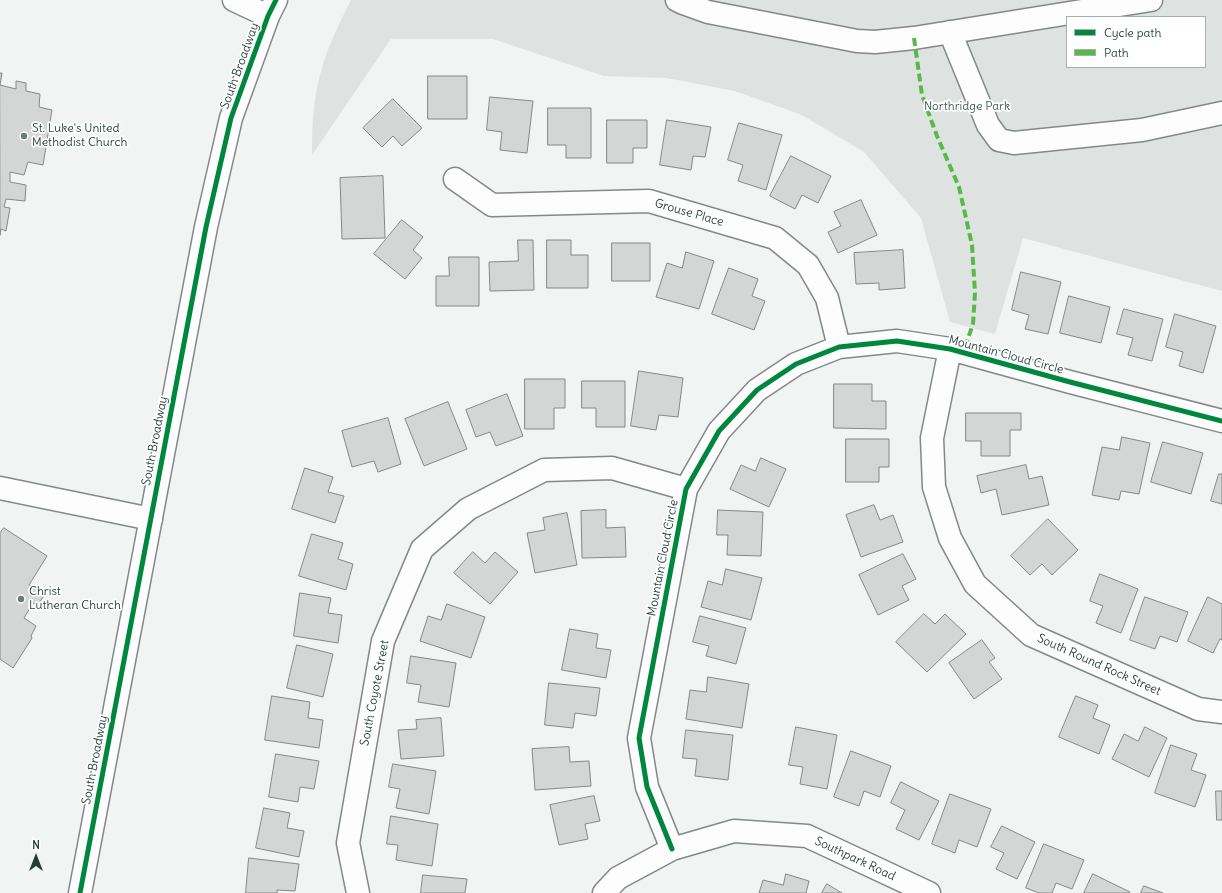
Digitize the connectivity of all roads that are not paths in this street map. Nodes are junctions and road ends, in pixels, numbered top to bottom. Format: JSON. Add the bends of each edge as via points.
{"nodes":[{"id":1,"x":234,"y":0,"type":"edge"},
{"id":2,"x":678,"y":0,"type":"edge"},
{"id":3,"x":1151,"y":0,"type":"edge"},
{"id":4,"x":272,"y":8,"type":"edge"},
{"id":5,"x":950,"y":32,"type":"junction"},
{"id":6,"x":1222,"y":113,"type":"edge"},
{"id":7,"x":455,"y":179,"type":"dead end"},
{"id":8,"x":839,"y":347,"type":"junction"},
{"id":9,"x":950,"y":349,"type":"junction"},
{"id":10,"x":1222,"y":421,"type":"edge"},
{"id":11,"x":0,"y":488,"type":"edge"},
{"id":12,"x":686,"y":489,"type":"junction"},
{"id":13,"x":151,"y":519,"type":"junction"},
{"id":14,"x":1222,"y":712,"type":"edge"},
{"id":15,"x":672,"y":849,"type":"junction"},
{"id":16,"x":80,"y":893,"type":"edge"},
{"id":17,"x":358,"y":893,"type":"edge"},
{"id":18,"x":604,"y":893,"type":"edge"},
{"id":19,"x":929,"y":893,"type":"edge"}],
"edges":[{"from":1,"to":4,"type":"street"},
{"from":2,"to":5,"type":"street","via":[[708,12],[856,41],[883,41]]},
{"from":3,"to":5,"type":"street"},
{"from":4,"to":13,"type":"street","name":"South Broadway","via":[[232,118],[208,219]]},
{"from":5,"to":6,"type":"street","via":[[988,125],[999,140],[1014,143],[1142,130]]},
{"from":7,"to":8,"type":"street","name":"Grouse Place","via":[[492,205],[649,201],[775,238],[808,265],[827,298]]},
{"from":8,"to":9,"type":"street","name":"Mountain Cloud Circle","via":[[897,341]]},
{"from":8,"to":12,"type":"street","name":"Mountain Cloud Circle","via":[[796,364],[757,390],[719,431]]},
{"from":9,"to":10,"type":"street","name":"Mountain Cloud Circle"},
{"from":9,"to":14,"type":"street","name":"South Round Rock Street","via":[[932,438],[934,487],[950,538],[975,584],[1031,635],[1198,709]]},
{"from":11,"to":13,"type":"street"},
{"from":12,"to":15,"type":"street","name":"Mountain Cloud Circle","via":[[639,738],[647,787]]},
{"from":12,"to":17,"type":"street","name":"South Coyote Street","via":[[612,468],[544,470],[468,510],[422,548],[383,641],[348,842]]},
{"from":13,"to":16,"type":"street","name":"South Broadway"},
{"from":15,"to":18,"type":"street","name":"Southpark Road","via":[[618,878]]},
{"from":15,"to":19,"type":"street","name":"Southpark Road","via":[[734,831],[807,836]]}]}
